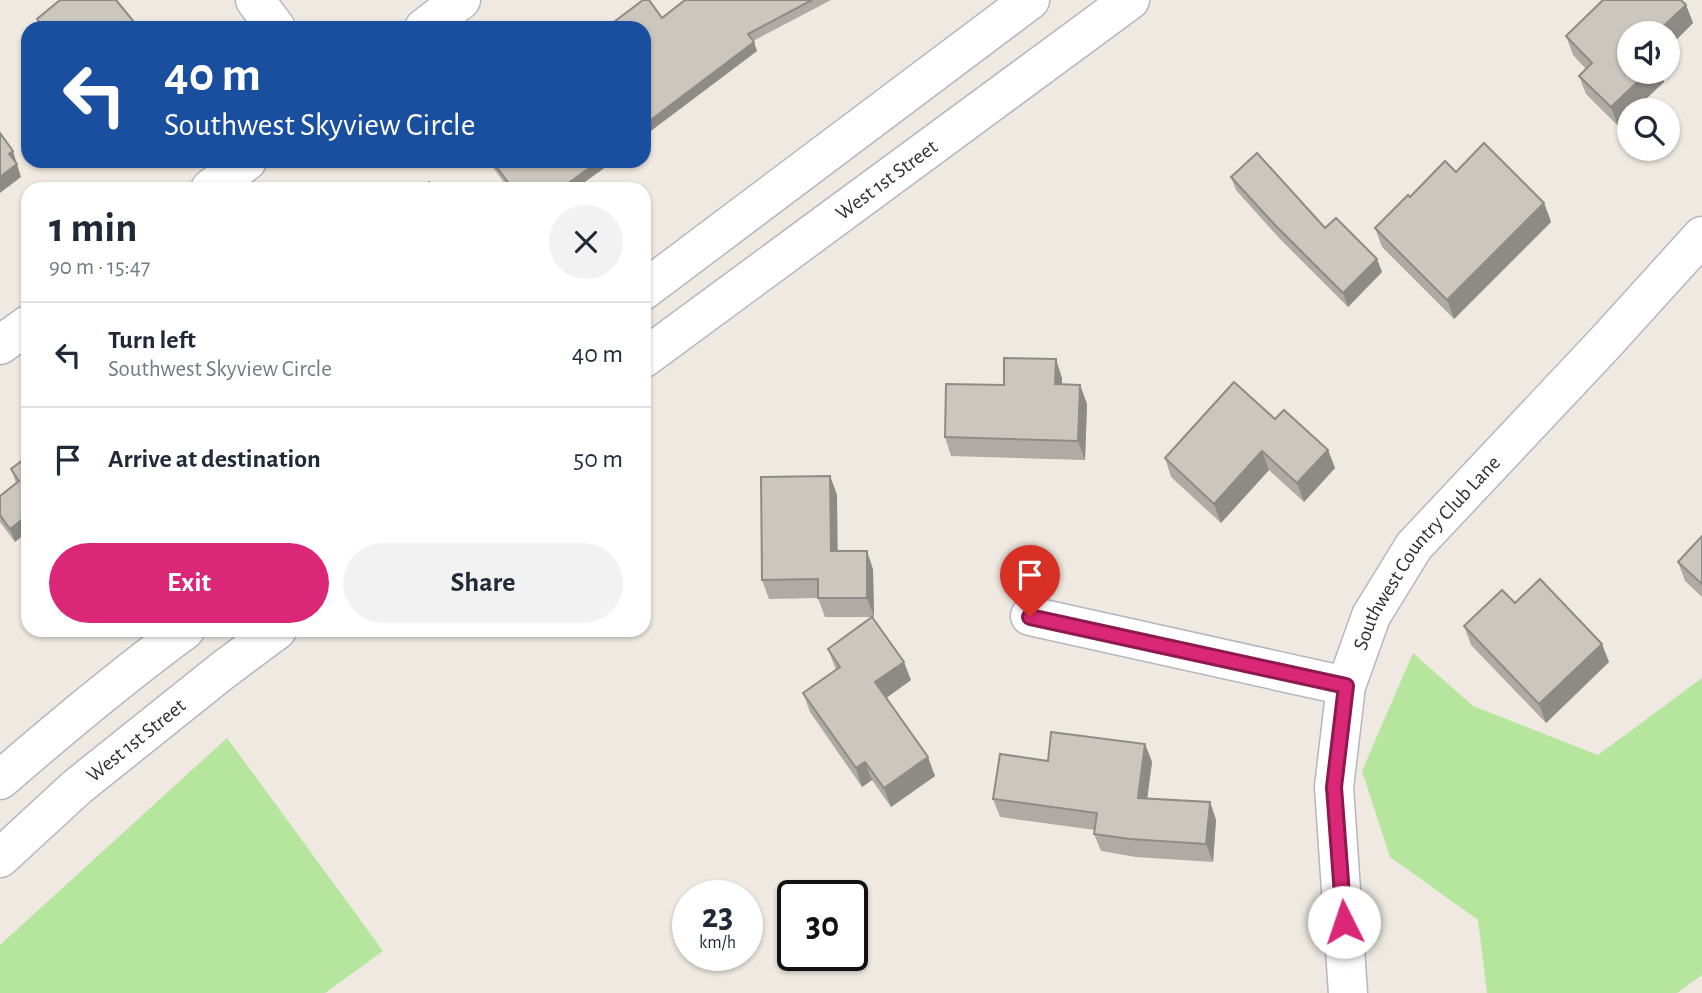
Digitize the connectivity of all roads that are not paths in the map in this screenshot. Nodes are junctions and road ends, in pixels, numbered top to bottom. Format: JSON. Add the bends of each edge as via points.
{"nodes":[{"id":1,"x":255,"y":0,"type":"edge"},
{"id":2,"x":461,"y":0,"type":"edge"},
{"id":3,"x":1030,"y":0,"type":"edge"},
{"id":4,"x":1130,"y":0,"type":"edge"},
{"id":5,"x":271,"y":21,"type":"edge"},
{"id":6,"x":433,"y":21,"type":"edge"},
{"id":7,"x":238,"y":168,"type":"edge"},
{"id":8,"x":219,"y":182,"type":"edge"},
{"id":9,"x":1702,"y":236,"type":"edge"},
{"id":10,"x":651,"y":285,"type":"edge"},
{"id":11,"x":21,"y":329,"type":"edge"},
{"id":12,"x":0,"y":345,"type":"edge"},
{"id":13,"x":651,"y":353,"type":"edge"},
{"id":14,"x":1030,"y":617,"type":"dead end"},
{"id":15,"x":176,"y":637,"type":"edge"},
{"id":16,"x":267,"y":637,"type":"edge"},
{"id":17,"x":1346,"y":686,"type":"junction"},
{"id":18,"x":0,"y":780,"type":"edge"},
{"id":19,"x":0,"y":858,"type":"edge"},
{"id":20,"x":1348,"y":993,"type":"edge"}],
"edges":[{"from":1,"to":5,"type":"main road"},
{"from":2,"to":6,"type":"main road"},
{"from":3,"to":10,"type":"main road"},
{"from":4,"to":13,"type":"main road","name":"West 1st Street"},
{"from":7,"to":8,"type":"main road"},
{"from":9,"to":17,"type":"main road","name":"Southwest Country Club Lane","via":[[1414,546],[1371,616]]},
{"from":11,"to":12,"type":"main road"},
{"from":14,"to":17,"type":"main road"},
{"from":15,"to":18,"type":"main road"},
{"from":16,"to":19,"type":"main road","name":"West 1st Street","via":[[77,787]]},
{"from":17,"to":20,"type":"main road","name":"Southwest Country Club Lane","via":[[1334,787]]}]}
